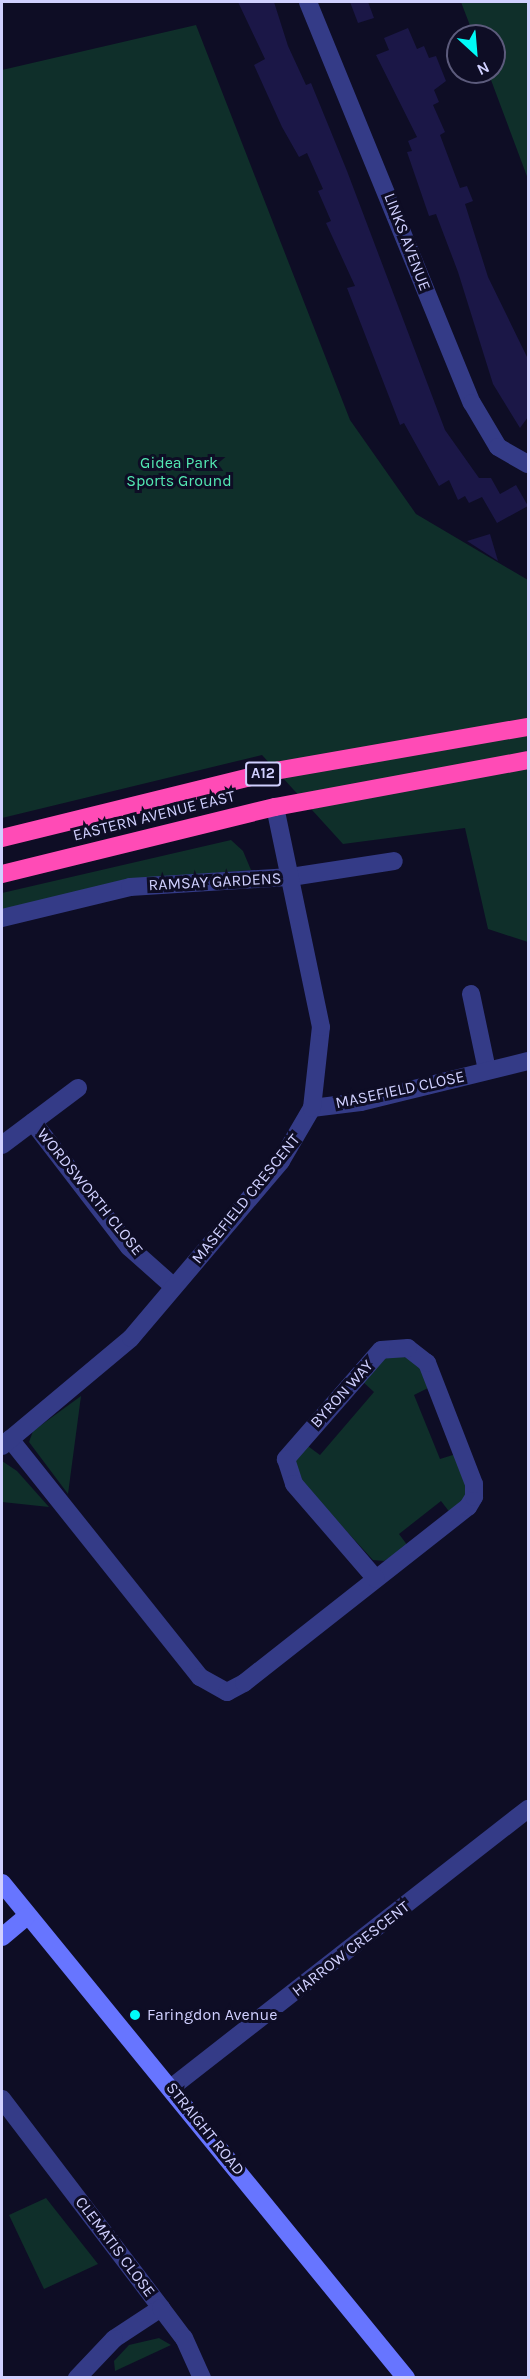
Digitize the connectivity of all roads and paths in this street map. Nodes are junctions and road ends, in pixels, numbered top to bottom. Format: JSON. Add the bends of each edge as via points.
{"nodes":[{"id":1,"x":308,"y":2,"type":"edge"},
{"id":2,"x":528,"y":464,"type":"edge"},
{"id":3,"x":528,"y":727,"type":"edge"},
{"id":4,"x":528,"y":760,"type":"edge"},
{"id":5,"x":275,"y":807,"type":"junction"},
{"id":6,"x":2,"y":838,"type":"edge"},
{"id":7,"x":394,"y":861,"type":"dead end"},
{"id":8,"x":2,"y":874,"type":"edge"},
{"id":9,"x":291,"y":878,"type":"junction"},
{"id":10,"x":2,"y":918,"type":"edge"},
{"id":11,"x":471,"y":994,"type":"dead end"},
{"id":12,"x":528,"y":1061,"type":"edge"},
{"id":13,"x":488,"y":1070,"type":"junction"},
{"id":14,"x":78,"y":1088,"type":"dead end"},
{"id":15,"x":312,"y":1108,"type":"junction"},
{"id":16,"x":33,"y":1122,"type":"junction"},
{"id":17,"x":2,"y":1145,"type":"edge"},
{"id":18,"x":173,"y":1286,"type":"junction"},
{"id":19,"x":6,"y":1442,"type":"edge"},
{"id":20,"x":376,"y":1579,"type":"junction"},
{"id":21,"x":528,"y":1809,"type":"edge"},
{"id":22,"x":2,"y":1883,"type":"edge"},
{"id":23,"x":26,"y":1917,"type":"junction"},
{"id":24,"x":2,"y":1937,"type":"edge"},
{"id":25,"x":172,"y":2087,"type":"junction"},
{"id":26,"x":2,"y":2099,"type":"edge"},
{"id":27,"x":161,"y":2308,"type":"junction"},
{"id":28,"x":77,"y":2378,"type":"edge"},
{"id":29,"x":202,"y":2378,"type":"edge"},
{"id":30,"x":406,"y":2378,"type":"edge"}],
"edges":[{"from":1,"to":2,"type":"street","name":"LINKS AVENUE","via":[[472,403],[498,447]]},
{"from":3,"to":6,"type":"highway","name":"EASTERN AVENUE EAST","number":"A12","via":[[275,771]]},
{"from":4,"to":5,"type":"highway","name":"EASTERN AVENUE EAST","number":"A12"},
{"from":5,"to":8,"type":"highway","name":"EASTERN AVENUE EAST","number":"A12"},
{"from":5,"to":9,"type":"street","name":"MASEFIELD CRESCENT"},
{"from":7,"to":9,"type":"street","name":"RAMSAY GARDENS"},
{"from":9,"to":10,"type":"street","name":"RAMSAY GARDENS","via":[[130,887]]},
{"from":9,"to":15,"type":"street","name":"MASEFIELD CRESCENT","via":[[321,1027]]},
{"from":11,"to":13,"type":"street","name":"MASEFIELD CLOSE"},
{"from":12,"to":13,"type":"street","name":"MASEFIELD CLOSE"},
{"from":13,"to":15,"type":"street","name":"MASEFIELD CLOSE","via":[[362,1102]]},
{"from":14,"to":16,"type":"street","name":"WORDSWORTH CLOSE"},
{"from":15,"to":18,"type":"street","name":"MASEFIELD CRESCENT","via":[[281,1161]]},
{"from":16,"to":17,"type":"street","name":"WORDSWORTH CLOSE"},
{"from":16,"to":18,"type":"street","name":"WORDSWORTH CLOSE","via":[[129,1247]]},
{"from":18,"to":19,"type":"street","name":"MASEFIELD CRESCENT","via":[[124,1344]]},
{"from":19,"to":20,"type":"street","name":"BYRON WAY","via":[[211,1686],[236,1689]]},
{"from":20,"to":20,"type":"street","name":"BYRON WAY","via":[[468,1507],[474,1497],[474,1484],[427,1363],[399,1345],[381,1350],[286,1459],[294,1484]]},
{"from":21,"to":25,"type":"street","name":"HARROW CRESCENT"},
{"from":22,"to":23,"type":"street","name":"STRAIGHT ROAD"},
{"from":23,"to":24,"type":"street"},
{"from":23,"to":25,"type":"street","name":"STRAIGHT ROAD"},
{"from":25,"to":30,"type":"street","name":"STRAIGHT ROAD"},
{"from":26,"to":27,"type":"street","name":"CLEMATIS CLOSE"},
{"from":27,"to":28,"type":"street","name":"CLEMATIS CLOSE","via":[[114,2339]]},
{"from":27,"to":29,"type":"street","via":[[184,2338]]}]}
